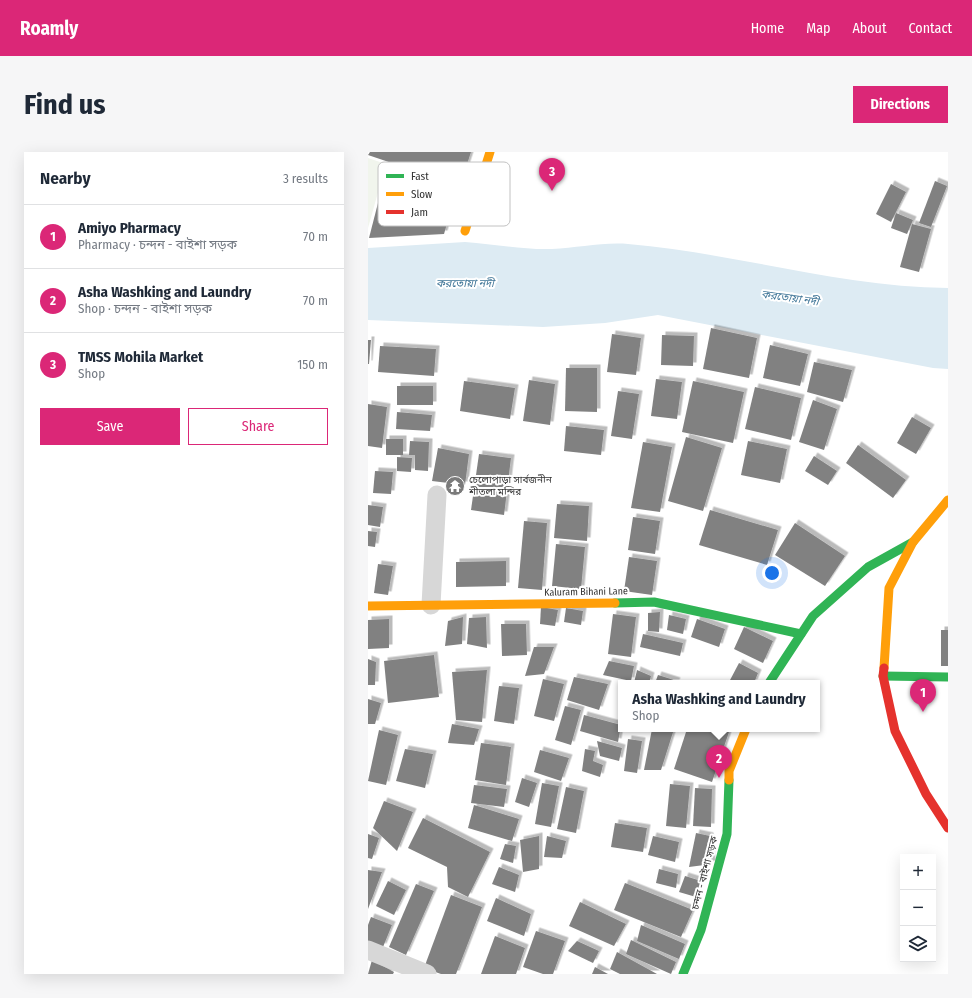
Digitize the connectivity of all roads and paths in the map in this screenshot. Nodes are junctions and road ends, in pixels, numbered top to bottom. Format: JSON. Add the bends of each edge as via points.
{"nodes":[{"id":1,"x":490,"y":152,"type":"edge"},
{"id":2,"x":487,"y":162,"type":"edge"},
{"id":3,"x":467,"y":226,"type":"edge"},
{"id":4,"x":465,"y":231,"type":"dead end"},
{"id":5,"x":437,"y":495,"type":"dead end"},
{"id":6,"x":948,"y":500,"type":"edge"},
{"id":7,"x":913,"y":542,"type":"junction"},
{"id":8,"x":431,"y":605,"type":"junction"},
{"id":9,"x":368,"y":606,"type":"edge"},
{"id":10,"x":801,"y":634,"type":"junction"},
{"id":11,"x":883,"y":676,"type":"junction"},
{"id":12,"x":948,"y":677,"type":"edge"},
{"id":13,"x":771,"y":680,"type":"edge"},
{"id":14,"x":745,"y":732,"type":"edge"},
{"id":15,"x":948,"y":828,"type":"edge"},
{"id":16,"x":368,"y":950,"type":"edge"},
{"id":17,"x":427,"y":974,"type":"edge"},
{"id":18,"x":683,"y":974,"type":"edge"}],
"edges":[{"from":1,"to":2,"type":"main road"},
{"from":3,"to":4,"type":"main road"},
{"from":5,"to":8,"type":"street"},
{"from":6,"to":7,"type":"main road"},
{"from":7,"to":10,"type":"main road","via":[[868,567],[813,616]]},
{"from":7,"to":11,"type":"main road","via":[[889,588]]},
{"from":8,"to":9,"type":"main road","name":"Kaluram Bihani Lane"},
{"from":8,"to":10,"type":"main road","name":"Kaluram Bihani Lane","via":[[654,602]]},
{"from":10,"to":13,"type":"main road"},
{"from":11,"to":12,"type":"main road"},
{"from":11,"to":15,"type":"main road","via":[[895,731],[926,794]]},
{"from":14,"to":18,"type":"main road","name":"চন্দন - বাইশা সড়ক","via":[[728,771],[727,834],[701,930]]},
{"from":16,"to":17,"type":"street"}]}
